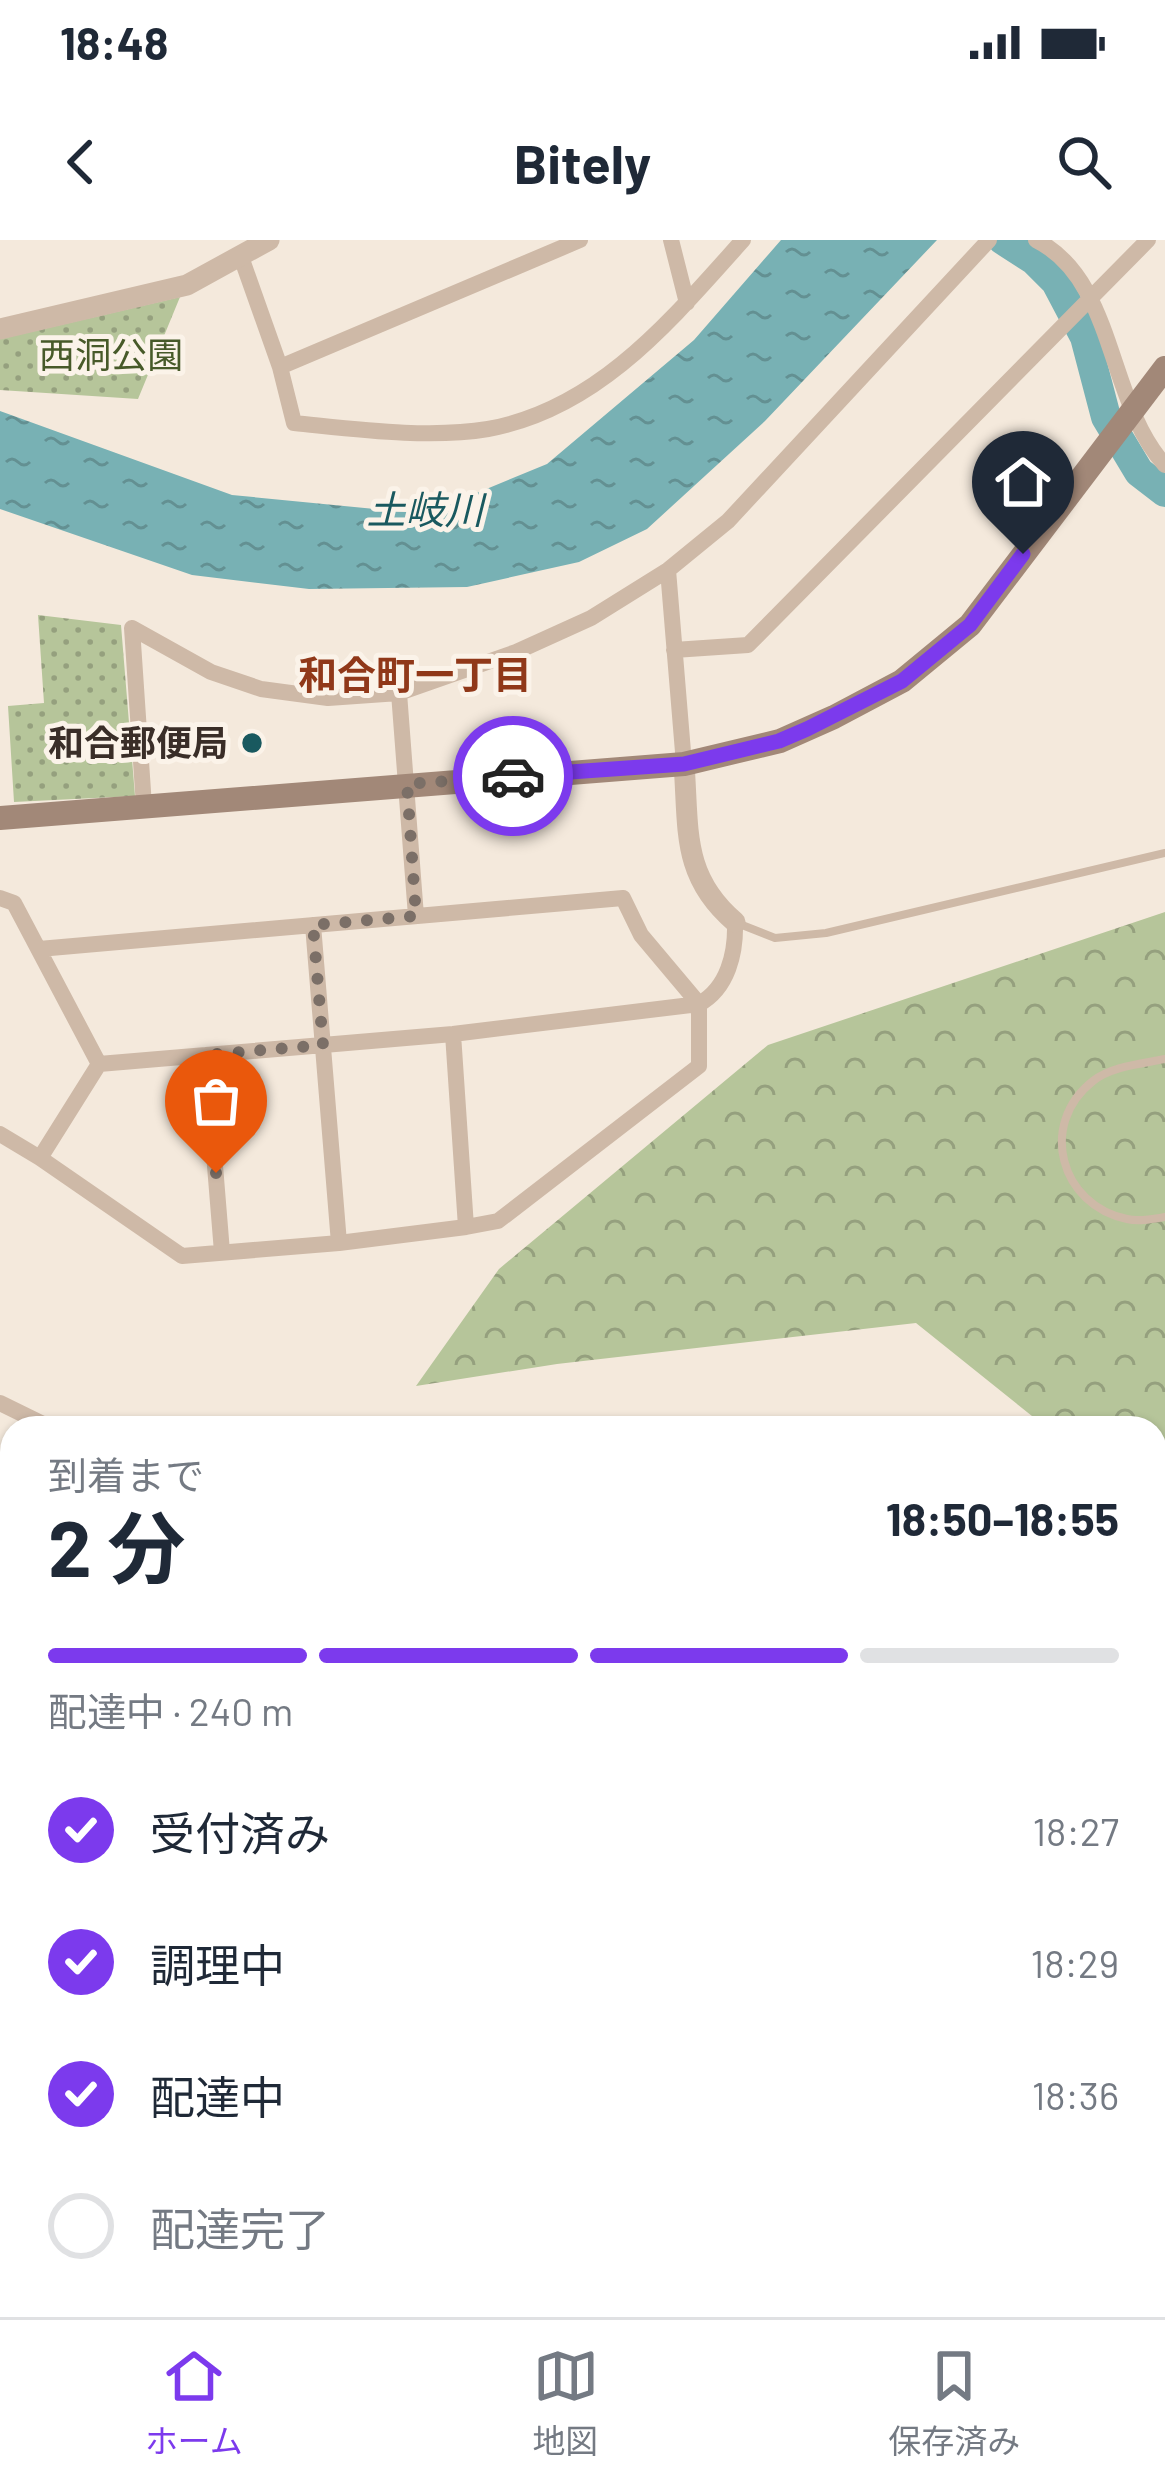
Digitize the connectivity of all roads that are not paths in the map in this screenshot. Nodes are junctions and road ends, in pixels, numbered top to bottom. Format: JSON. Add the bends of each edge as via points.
{"nodes":[{"id":1,"x":269,"y":240,"type":"edge"},
{"id":2,"x":580,"y":240,"type":"edge"},
{"id":3,"x":671,"y":240,"type":"edge"},
{"id":4,"x":743,"y":240,"type":"edge"},
{"id":5,"x":989,"y":240,"type":"edge"},
{"id":6,"x":1036,"y":240,"type":"edge"},
{"id":7,"x":1148,"y":240,"type":"edge"},
{"id":8,"x":240,"y":254,"type":"junction"},
{"id":9,"x":1091,"y":298,"type":"junction"},
{"id":10,"x":687,"y":303,"type":"junction"},
{"id":11,"x":0,"y":329,"type":"edge"},
{"id":12,"x":280,"y":368,"type":"junction"},
{"id":13,"x":1165,"y":368,"type":"edge"},
{"id":14,"x":1131,"y":413,"type":"junction"},
{"id":15,"x":1165,"y":465,"type":"edge"},
{"id":16,"x":668,"y":569,"type":"junction"},
{"id":17,"x":674,"y":650,"type":"junction"},
{"id":18,"x":399,"y":693,"type":"junction"},
{"id":19,"x":684,"y":764,"type":"junction"},
{"id":20,"x":407,"y":784,"type":"junction"},
{"id":21,"x":144,"y":806,"type":"junction"},
{"id":22,"x":0,"y":818,"type":"edge"},
{"id":23,"x":1165,"y":853,"type":"edge"},
{"id":24,"x":0,"y":898,"type":"edge"},
{"id":25,"x":416,"y":916,"type":"junction"},
{"id":26,"x":735,"y":922,"type":"junction"},
{"id":27,"x":313,"y":925,"type":"junction"},
{"id":28,"x":39,"y":949,"type":"junction"},
{"id":29,"x":699,"y":1004,"type":"junction"},
{"id":30,"x":453,"y":1034,"type":"junction"},
{"id":31,"x":323,"y":1045,"type":"junction"},
{"id":32,"x":206,"y":1055,"type":"junction"},
{"id":33,"x":1165,"y":1059,"type":"edge"},
{"id":34,"x":99,"y":1064,"type":"junction"},
{"id":35,"x":0,"y":1133,"type":"edge"},
{"id":36,"x":40,"y":1157,"type":"junction"},
{"id":37,"x":1165,"y":1217,"type":"edge"},
{"id":38,"x":466,"y":1227,"type":"junction"},
{"id":39,"x":339,"y":1243,"type":"junction"},
{"id":40,"x":222,"y":1252,"type":"junction"}],
"edges":[{"from":1,"to":8,"type":"street"},
{"from":2,"to":12,"type":"street"},
{"from":3,"to":10,"type":"street"},
{"from":4,"to":10,"type":"street"},
{"from":5,"to":16,"type":"street","via":[[728,521]]},
{"from":6,"to":9,"type":"street"},
{"from":7,"to":9,"type":"street"},
{"from":8,"to":11,"type":"street","via":[[187,285]]},
{"from":8,"to":12,"type":"street"},
{"from":9,"to":14,"type":"street"},
{"from":9,"to":17,"type":"street","via":[[748,645]]},
{"from":10,"to":12,"type":"street","via":[[610,376],[552,410],[488,429],[399,433],[295,423]]},
{"from":13,"to":14,"type":"main road"},
{"from":14,"to":15,"type":"street"},
{"from":14,"to":19,"type":"main road","via":[[970,625],[902,681],[779,741]]},
{"from":16,"to":17,"type":"street"},
{"from":16,"to":18,"type":"street","via":[[591,618]]},
{"from":17,"to":19,"type":"street"},
{"from":18,"to":20,"type":"street"},
{"from":18,"to":21,"type":"street","via":[[328,698],[261,689],[211,672],[132,628]]},
{"from":19,"to":20,"type":"main road"},
{"from":19,"to":26,"type":"street","via":[[692,860]]},
{"from":20,"to":21,"type":"main road"},
{"from":20,"to":25,"type":"street"},
{"from":21,"to":22,"type":"main road"},
{"from":23,"to":26,"type":"lane","via":[[826,933],[775,938]]},
{"from":24,"to":28,"type":"street","via":[[14,903]]},
{"from":25,"to":27,"type":"street"},
{"from":25,"to":29,"type":"street","via":[[623,898],[641,935]]},
{"from":26,"to":29,"type":"street","via":[[730,968]]},
{"from":27,"to":28,"type":"street"},
{"from":27,"to":31,"type":"street"},
{"from":28,"to":34,"type":"street"},
{"from":29,"to":30,"type":"street"},
{"from":29,"to":38,"type":"street","via":[[699,1066],[498,1221]]},
{"from":30,"to":31,"type":"street"},
{"from":30,"to":38,"type":"street"},
{"from":31,"to":32,"type":"street"},
{"from":31,"to":39,"type":"street"},
{"from":32,"to":34,"type":"street"},
{"from":32,"to":40,"type":"street"},
{"from":33,"to":37,"type":"lane","via":[[1094,1079],[1062,1127],[1070,1179],[1086,1198],[1130,1220]]},
{"from":34,"to":36,"type":"street"},
{"from":35,"to":36,"type":"street"},
{"from":36,"to":40,"type":"street","via":[[182,1256]]},
{"from":38,"to":39,"type":"street"},
{"from":39,"to":40,"type":"street"}]}
